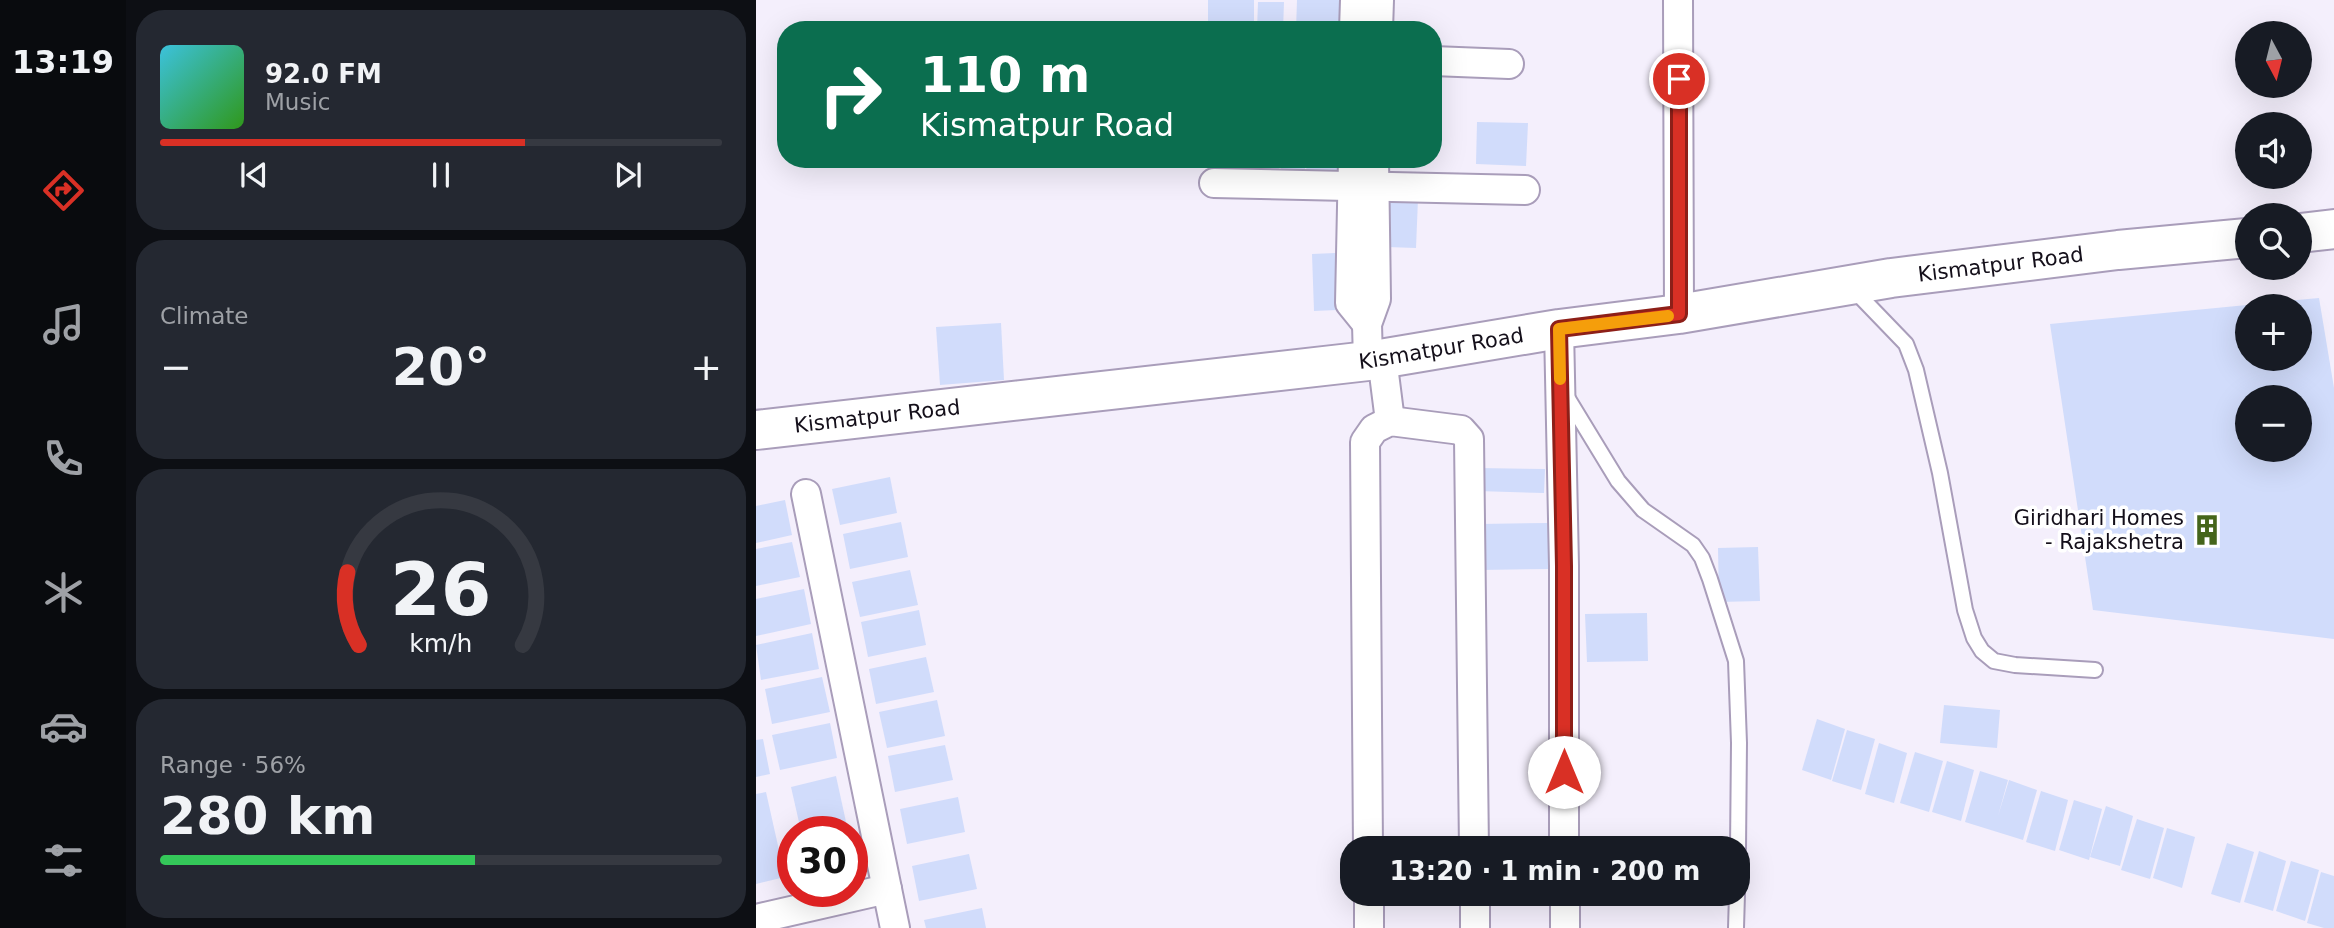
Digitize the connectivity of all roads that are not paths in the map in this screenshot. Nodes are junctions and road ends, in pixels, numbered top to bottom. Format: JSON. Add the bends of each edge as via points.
{"nodes":[{"id":1,"x":1355,"y":0,"type":"edge"},
{"id":2,"x":1379,"y":0,"type":"edge"},
{"id":3,"x":1678,"y":0,"type":"edge"},
{"id":4,"x":1354,"y":21,"type":"edge"},
{"id":5,"x":1378,"y":21,"type":"edge"},
{"id":6,"x":1442,"y":61,"type":"edge"},
{"id":7,"x":1509,"y":64,"type":"dead end"},
{"id":8,"x":1364,"y":173,"type":"edge"},
{"id":9,"x":1214,"y":183,"type":"dead end"},
{"id":10,"x":1525,"y":190,"type":"dead end"},
{"id":11,"x":2334,"y":229,"type":"edge"},
{"id":12,"x":2312,"y":232,"type":"edge"},
{"id":13,"x":2235,"y":239,"type":"edge"},
{"id":14,"x":1849,"y":285,"type":"junction"},
{"id":15,"x":1679,"y":314,"type":"junction"},
{"id":16,"x":1559,"y":329,"type":"junction"},
{"id":17,"x":1372,"y":348,"type":"junction"},
{"id":18,"x":1560,"y":387,"type":"junction"},
{"id":19,"x":1390,"y":421,"type":"junction"},
{"id":20,"x":756,"y":430,"type":"edge"},
{"id":21,"x":806,"y":494,"type":"dead end"},
{"id":22,"x":2095,"y":670,"type":"dead end"},
{"id":23,"x":1368,"y":836,"type":"edge"},
{"id":24,"x":1474,"y":836,"type":"edge"},
{"id":25,"x":1564,"y":836,"type":"edge"},
{"id":26,"x":1738,"y":836,"type":"edge"},
{"id":27,"x":887,"y":889,"type":"junction"},
{"id":28,"x":1369,"y":906,"type":"edge"},
{"id":29,"x":1475,"y":906,"type":"edge"},
{"id":30,"x":1564,"y":906,"type":"edge"},
{"id":31,"x":1737,"y":906,"type":"edge"},
{"id":32,"x":756,"y":919,"type":"edge"},
{"id":33,"x":895,"y":928,"type":"edge"},
{"id":34,"x":1369,"y":928,"type":"edge"},
{"id":35,"x":1475,"y":928,"type":"edge"},
{"id":36,"x":1564,"y":928,"type":"edge"},
{"id":37,"x":1737,"y":928,"type":"edge"}],
"edges":[{"from":1,"to":4,"type":"street"},
{"from":2,"to":5,"type":"street"},
{"from":3,"to":15,"type":"street"},
{"from":6,"to":7,"type":"street"},
{"from":8,"to":9,"type":"street"},
{"from":8,"to":10,"type":"street"},
{"from":8,"to":17,"type":"street","via":[[1376,299]]},
{"from":11,"to":12,"type":"street"},
{"from":13,"to":14,"type":"street","name":"Kismatpur Road"},
{"from":14,"to":15,"type":"street","name":"Kismatpur Road"},
{"from":14,"to":22,"type":"lane","via":[[1906,344],[1916,370],[1965,610],[1982,651],[1994,661],[2015,665]]},
{"from":15,"to":16,"type":"street","name":"Kismatpur Road"},
{"from":16,"to":17,"type":"street","name":"Kismatpur Road"},
{"from":16,"to":18,"type":"street"},
{"from":17,"to":19,"type":"street"},
{"from":17,"to":20,"type":"street","name":"Kismatpur Road"},
{"from":18,"to":25,"type":"street"},
{"from":18,"to":26,"type":"lane","via":[[1618,481],[1643,510],[1693,545],[1702,558],[1736,661]]},
{"from":19,"to":23,"type":"street","via":[[1374,429],[1365,442]]},
{"from":19,"to":24,"type":"street","via":[[1461,430],[1469,439]]},
{"from":21,"to":27,"type":"street"},
{"from":27,"to":32,"type":"street"},
{"from":27,"to":33,"type":"street"},
{"from":28,"to":34,"type":"street"},
{"from":29,"to":35,"type":"street"},
{"from":30,"to":36,"type":"street"},
{"from":31,"to":37,"type":"lane"}]}
